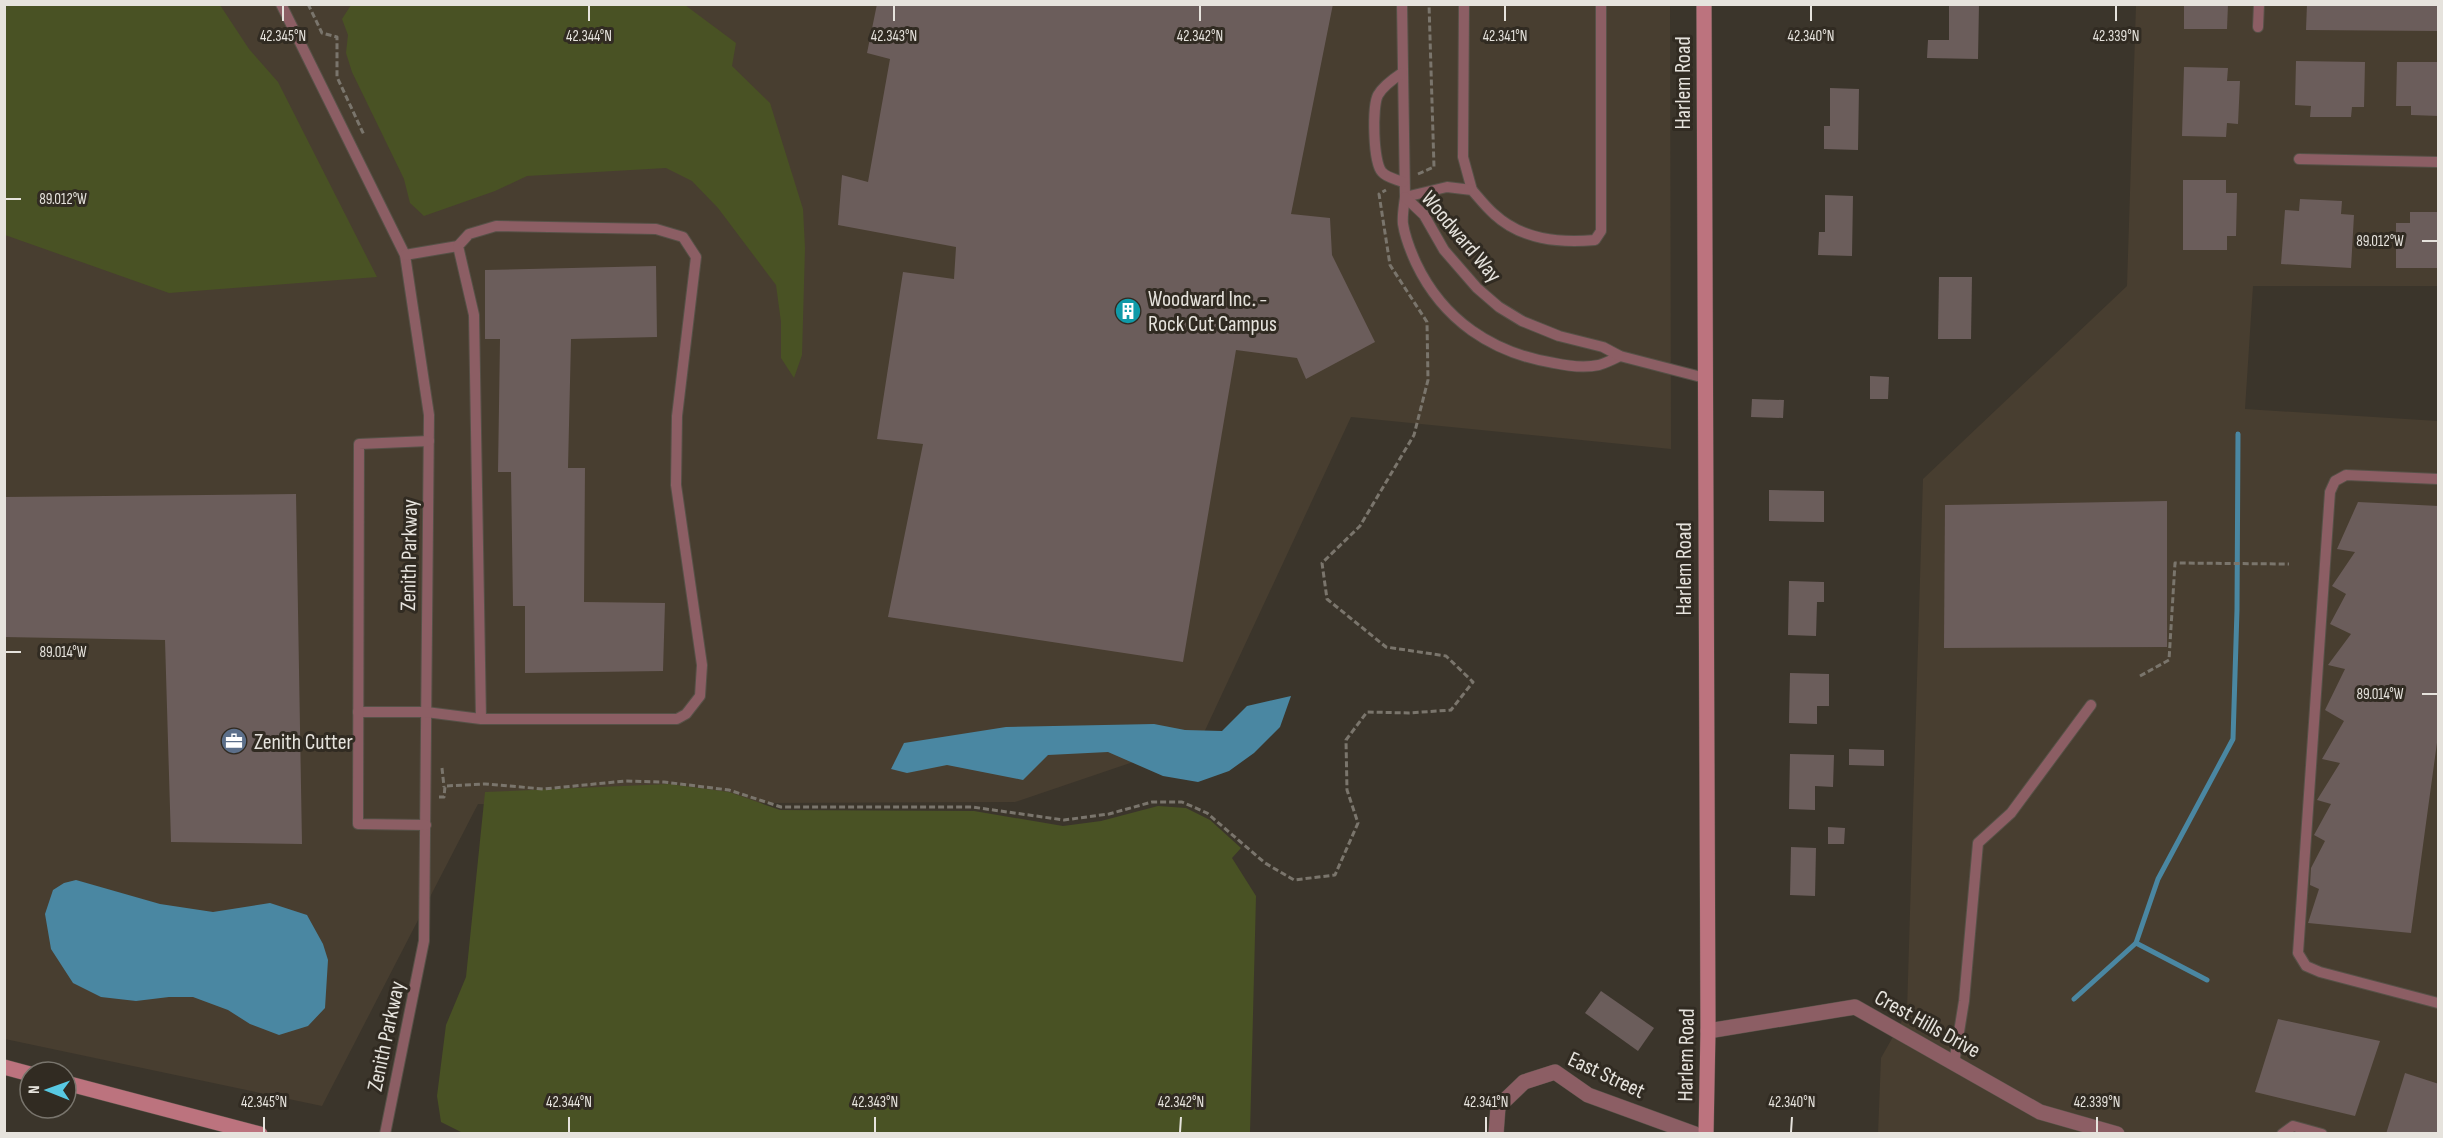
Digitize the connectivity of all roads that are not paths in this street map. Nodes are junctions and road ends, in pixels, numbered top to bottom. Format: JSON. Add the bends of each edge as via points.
{"nodes":[{"id":1,"x":281,"y":4,"type":"edge"},
{"id":2,"x":1401,"y":4,"type":"edge"},
{"id":3,"x":1464,"y":4,"type":"edge"},
{"id":4,"x":1601,"y":4,"type":"edge"},
{"id":5,"x":1704,"y":4,"type":"edge"},
{"id":6,"x":2259,"y":4,"type":"edge"},
{"id":7,"x":2258,"y":27,"type":"dead end"},
{"id":8,"x":1402,"y":73,"type":"junction"},
{"id":9,"x":2299,"y":159,"type":"dead end"},
{"id":10,"x":2439,"y":162,"type":"edge"},
{"id":11,"x":1403,"y":182,"type":"junction"},
{"id":12,"x":1472,"y":190,"type":"junction"},
{"id":13,"x":1405,"y":197,"type":"junction"},
{"id":14,"x":458,"y":246,"type":"junction"},
{"id":15,"x":405,"y":255,"type":"junction"},
{"id":16,"x":1620,"y":356,"type":"junction"},
{"id":17,"x":1705,"y":378,"type":"junction"},
{"id":18,"x":429,"y":441,"type":"junction"},
{"id":19,"x":2439,"y":479,"type":"edge"},
{"id":20,"x":2091,"y":705,"type":"dead end"},
{"id":21,"x":358,"y":712,"type":"junction"},
{"id":22,"x":426,"y":712,"type":"junction"},
{"id":23,"x":480,"y":719,"type":"junction"},
{"id":24,"x":426,"y":825,"type":"junction"},
{"id":25,"x":2439,"y":1003,"type":"edge"},
{"id":26,"x":1708,"y":1031,"type":"junction"},
{"id":27,"x":1954,"y":1063,"type":"junction"},
{"id":28,"x":78,"y":1086,"type":"edge"},
{"id":29,"x":260,"y":1134,"type":"edge"},
{"id":30,"x":385,"y":1134,"type":"edge"},
{"id":31,"x":1496,"y":1134,"type":"edge"},
{"id":32,"x":1695,"y":1134,"type":"edge"},
{"id":33,"x":1706,"y":1134,"type":"edge"},
{"id":34,"x":2117,"y":1134,"type":"edge"},
{"id":35,"x":2282,"y":1134,"type":"edge"},
{"id":36,"x":2322,"y":1134,"type":"edge"}],
"edges":[{"from":1,"to":15,"type":"lane","name":"Zenith Parkway"},
{"from":2,"to":8,"type":"lane","name":"Woodward Way"},
{"from":3,"to":12,"type":"lane","via":[[1463,157]]},
{"from":4,"to":12,"type":"lane","via":[[1601,231],[1595,240],[1564,243],[1530,236],[1494,215]]},
{"from":5,"to":17,"type":"main road","name":"Harlem Road"},
{"from":6,"to":7,"type":"lane"},
{"from":8,"to":11,"type":"lane","name":"Woodward Way"},
{"from":8,"to":11,"type":"lane","via":[[1377,95],[1374,108],[1376,161],[1381,172]]},
{"from":9,"to":10,"type":"lane"},
{"from":11,"to":13,"type":"lane","name":"Woodward Way"},
{"from":12,"to":13,"type":"lane","via":[[1447,187]]},
{"from":13,"to":16,"type":"lane","name":"Woodward Way","via":[[1424,215],[1459,269],[1499,307],[1539,329],[1603,347]]},
{"from":13,"to":16,"type":"lane","name":"Woodward Way","via":[[1403,224],[1426,283],[1439,302],[1473,332],[1522,356],[1571,366],[1599,365]]},
{"from":14,"to":15,"type":"lane"},
{"from":14,"to":23,"type":"lane","via":[[474,315]]},
{"from":14,"to":23,"type":"lane","via":[[469,234],[496,226],[657,230],[683,237],[696,257],[677,416],[676,485],[702,664],[700,696],[677,719]]},
{"from":15,"to":18,"type":"lane","name":"Zenith Parkway","via":[[429,416]]},
{"from":16,"to":17,"type":"lane","name":"Woodward Way"},
{"from":17,"to":26,"type":"main road","name":"Harlem Road"},
{"from":18,"to":21,"type":"lane","via":[[358,444]]},
{"from":18,"to":22,"type":"lane","name":"Zenith Parkway"},
{"from":19,"to":25,"type":"lane","via":[[2346,474],[2335,481],[2330,492],[2298,954],[2306,966],[2320,972]]},
{"from":20,"to":27,"type":"lane","via":[[2011,813],[1978,843],[1964,1001]]},
{"from":21,"to":22,"type":"lane"},
{"from":21,"to":24,"type":"lane","via":[[358,824]]},
{"from":22,"to":23,"type":"lane"},
{"from":22,"to":24,"type":"lane","name":"Zenith Parkway"},
{"from":24,"to":30,"type":"lane","name":"Zenith Parkway","via":[[424,941]]},
{"from":26,"to":27,"type":"street","name":"Crest Hills Drive","via":[[1855,1007]]},
{"from":26,"to":33,"type":"main road","name":"Harlem Road"},
{"from":27,"to":34,"type":"street","name":"Crest Hills Drive","via":[[2040,1112]]},
{"from":28,"to":29,"type":"main road"},
{"from":31,"to":32,"type":"street","name":"East Street","via":[[1498,1107],[1524,1082],[1555,1072],[1588,1095]]},
{"from":35,"to":36,"type":"lane","via":[[2293,1126]]}]}
